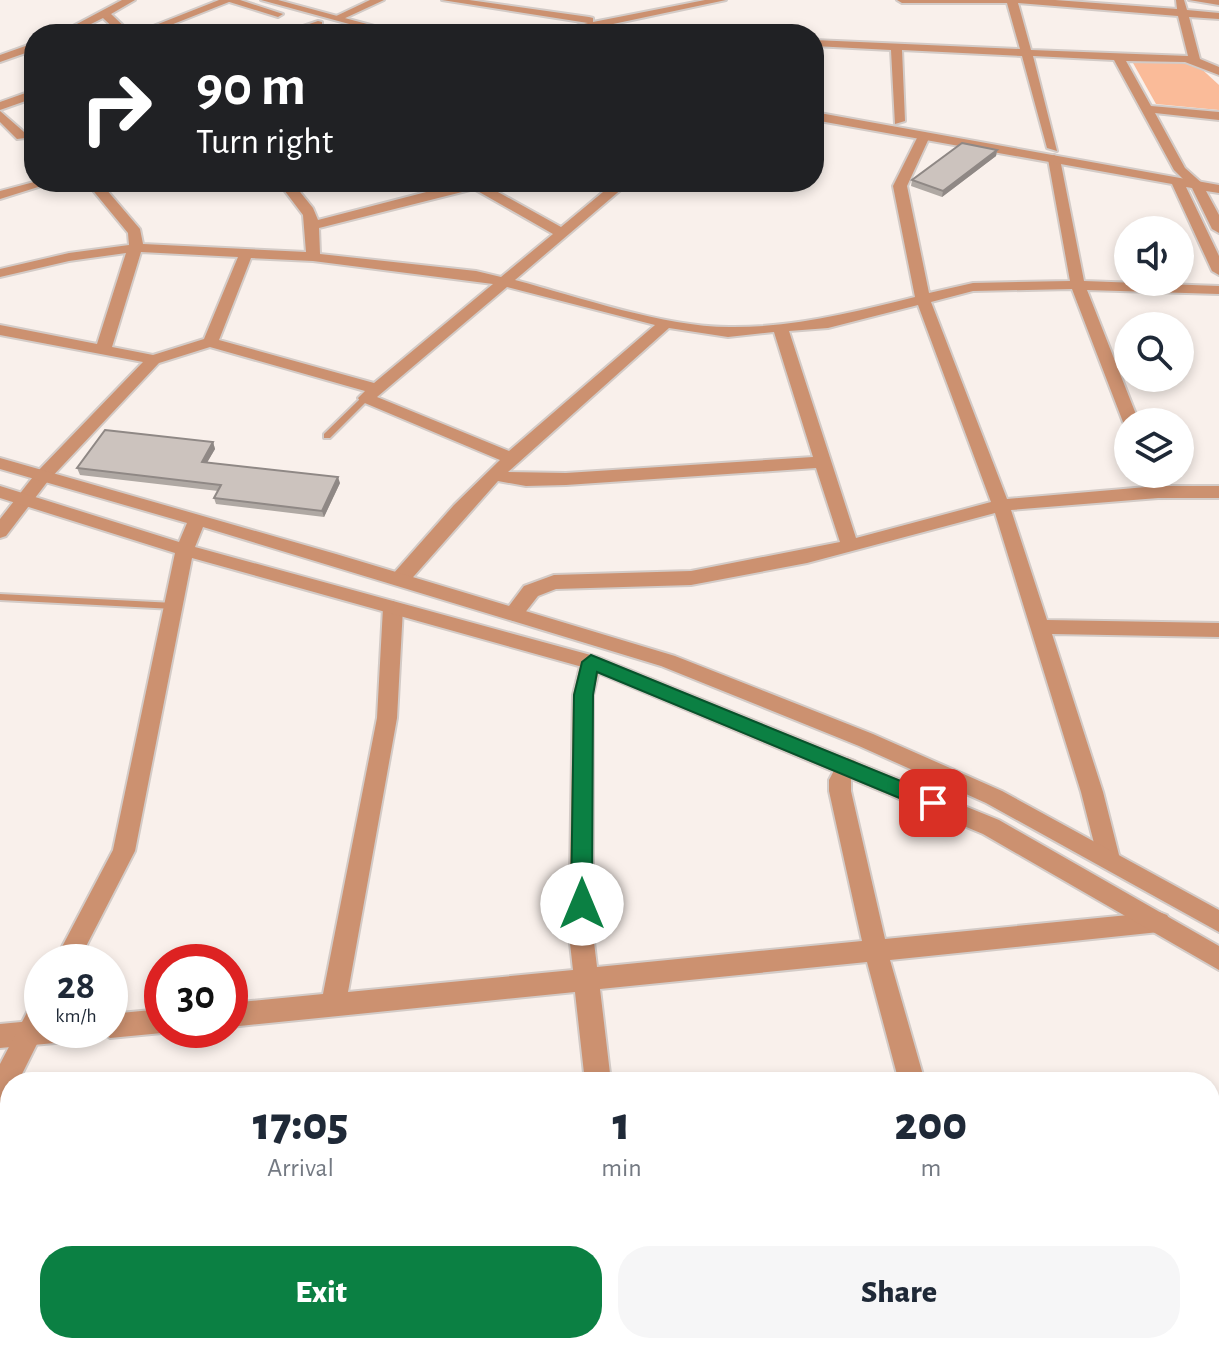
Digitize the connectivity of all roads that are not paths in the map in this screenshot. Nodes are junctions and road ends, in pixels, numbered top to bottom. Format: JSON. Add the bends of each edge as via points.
{"nodes":[{"id":1,"x":130,"y":0,"type":"edge"},
{"id":2,"x":229,"y":0,"type":"edge"},
{"id":3,"x":266,"y":0,"type":"edge"},
{"id":4,"x":379,"y":0,"type":"edge"},
{"id":5,"x":447,"y":0,"type":"edge"},
{"id":6,"x":721,"y":0,"type":"edge"},
{"id":7,"x":902,"y":0,"type":"edge"},
{"id":8,"x":1005,"y":0,"type":"edge"},
{"id":9,"x":1013,"y":0,"type":"edge"},
{"id":10,"x":1194,"y":0,"type":"edge"},
{"id":11,"x":1219,"y":2,"type":"edge"},
{"id":12,"x":1181,"y":6,"type":"edge"},
{"id":13,"x":103,"y":13,"type":"junction"},
{"id":14,"x":1219,"y":16,"type":"edge"},
{"id":15,"x":337,"y":18,"type":"junction"},
{"id":16,"x":600,"y":22,"type":"junction"},
{"id":17,"x":82,"y":24,"type":"edge"},
{"id":18,"x":116,"y":24,"type":"edge"},
{"id":19,"x":165,"y":24,"type":"edge"},
{"id":20,"x":318,"y":24,"type":"edge"},
{"id":21,"x":360,"y":24,"type":"edge"},
{"id":22,"x":592,"y":24,"type":"edge"},
{"id":23,"x":824,"y":43,"type":"edge"},
{"id":24,"x":896,"y":47,"type":"junction"},
{"id":25,"x":24,"y":50,"type":"edge"},
{"id":26,"x":1025,"y":52,"type":"junction"},
{"id":27,"x":1118,"y":57,"type":"junction"},
{"id":28,"x":0,"y":59,"type":"edge"},
{"id":29,"x":1195,"y":60,"type":"junction"},
{"id":30,"x":1219,"y":72,"type":"edge"},
{"id":31,"x":24,"y":98,"type":"edge"},
{"id":32,"x":0,"y":106,"type":"edge"},
{"id":33,"x":824,"y":108,"type":"edge"},
{"id":34,"x":1147,"y":109,"type":"junction"},
{"id":35,"x":0,"y":115,"type":"edge"},
{"id":36,"x":1219,"y":116,"type":"edge"},
{"id":37,"x":824,"y":118,"type":"edge"},
{"id":38,"x":899,"y":121,"type":"junction"},
{"id":39,"x":24,"y":131,"type":"edge"},
{"id":40,"x":924,"y":136,"type":"junction"},
{"id":41,"x":1054,"y":154,"type":"junction"},
{"id":42,"x":1179,"y":175,"type":"junction"},
{"id":43,"x":1219,"y":177,"type":"edge"},
{"id":44,"x":1197,"y":185,"type":"junction"},
{"id":45,"x":24,"y":188,"type":"edge"},
{"id":46,"x":1219,"y":189,"type":"edge"},
{"id":47,"x":101,"y":192,"type":"edge"},
{"id":48,"x":295,"y":192,"type":"edge"},
{"id":49,"x":443,"y":192,"type":"edge"},
{"id":50,"x":488,"y":192,"type":"edge"},
{"id":51,"x":611,"y":192,"type":"edge"},
{"id":52,"x":0,"y":195,"type":"edge"},
{"id":53,"x":314,"y":225,"type":"junction"},
{"id":54,"x":1219,"y":229,"type":"edge"},
{"id":55,"x":561,"y":233,"type":"junction"},
{"id":56,"x":135,"y":248,"type":"junction"},
{"id":57,"x":246,"y":254,"type":"junction"},
{"id":58,"x":313,"y":257,"type":"junction"},
{"id":59,"x":1219,"y":271,"type":"edge"},
{"id":60,"x":0,"y":273,"type":"edge"},
{"id":61,"x":501,"y":282,"type":"junction"},
{"id":62,"x":1078,"y":285,"type":"junction"},
{"id":63,"x":1219,"y":290,"type":"edge"},
{"id":64,"x":923,"y":299,"type":"junction"},
{"id":65,"x":666,"y":323,"type":"junction"},
{"id":66,"x":780,"y":328,"type":"junction"},
{"id":67,"x":0,"y":330,"type":"edge"},
{"id":68,"x":210,"y":342,"type":"junction"},
{"id":69,"x":103,"y":350,"type":"junction"},
{"id":70,"x":154,"y":360,"type":"junction"},
{"id":71,"x":371,"y":394,"type":"junction"},
{"id":72,"x":1126,"y":408,"type":"edge"},
{"id":73,"x":327,"y":436,"type":"dead end"},
{"id":74,"x":510,"y":458,"type":"junction"},
{"id":75,"x":823,"y":462,"type":"junction"},
{"id":76,"x":0,"y":463,"type":"edge"},
{"id":77,"x":494,"y":475,"type":"junction"},
{"id":78,"x":42,"y":477,"type":"junction"},
{"id":79,"x":1120,"y":488,"type":"edge"},
{"id":80,"x":1191,"y":488,"type":"edge"},
{"id":81,"x":0,"y":492,"type":"edge"},
{"id":82,"x":1219,"y":492,"type":"edge"},
{"id":83,"x":23,"y":500,"type":"junction"},
{"id":84,"x":1001,"y":505,"type":"junction"},
{"id":85,"x":197,"y":520,"type":"junction"},
{"id":86,"x":0,"y":532,"type":"edge"},
{"id":87,"x":850,"y":546,"type":"junction"},
{"id":88,"x":185,"y":550,"type":"junction"},
{"id":89,"x":400,"y":579,"type":"junction"},
{"id":90,"x":0,"y":597,"type":"edge"},
{"id":91,"x":174,"y":606,"type":"junction"},
{"id":92,"x":393,"y":608,"type":"junction"},
{"id":93,"x":513,"y":614,"type":"junction"},
{"id":94,"x":1039,"y":627,"type":"junction"},
{"id":95,"x":1219,"y":630,"type":"edge"},
{"id":96,"x":591,"y":662,"type":"junction"},
{"id":97,"x":847,"y":767,"type":"junction"},
{"id":98,"x":1109,"y":859,"type":"junction"},
{"id":99,"x":1159,"y":922,"type":"junction"},
{"id":100,"x":1219,"y":922,"type":"edge"},
{"id":101,"x":75,"y":944,"type":"edge"},
{"id":102,"x":876,"y":951,"type":"junction"},
{"id":103,"x":1219,"y":959,"type":"edge"},
{"id":104,"x":587,"y":981,"type":"junction"},
{"id":105,"x":333,"y":1005,"type":"junction"},
{"id":106,"x":248,"y":1013,"type":"edge"},
{"id":107,"x":24,"y":1034,"type":"edge"},
{"id":108,"x":0,"y":1036,"type":"edge"},
{"id":109,"x":24,"y":1044,"type":"edge"},
{"id":110,"x":9,"y":1072,"type":"edge"},
{"id":111,"x":597,"y":1072,"type":"edge"},
{"id":112,"x":909,"y":1072,"type":"edge"}],
"edges":[{"from":1,"to":13,"type":"street"},
{"from":2,"to":19,"type":"street"},
{"from":2,"to":20,"type":"street"},
{"from":3,"to":15,"type":"street"},
{"from":4,"to":15,"type":"street"},
{"from":5,"to":16,"type":"street"},
{"from":6,"to":16,"type":"street"},
{"from":7,"to":8,"type":"street"},
{"from":9,"to":12,"type":"street"},
{"from":9,"to":26,"type":"street"},
{"from":10,"to":11,"type":"street"},
{"from":12,"to":14,"type":"street"},
{"from":12,"to":29,"type":"street"},
{"from":13,"to":17,"type":"street"},
{"from":13,"to":18,"type":"street"},
{"from":15,"to":21,"type":"street"},
{"from":16,"to":22,"type":"street"},
{"from":23,"to":24,"type":"street"},
{"from":24,"to":26,"type":"street"},
{"from":24,"to":38,"type":"street"},
{"from":25,"to":28,"type":"street"},
{"from":26,"to":27,"type":"street"},
{"from":26,"to":41,"type":"street"},
{"from":27,"to":29,"type":"street"},
{"from":27,"to":34,"type":"street"},
{"from":29,"to":30,"type":"street"},
{"from":31,"to":32,"type":"street"},
{"from":33,"to":38,"type":"street"},
{"from":34,"to":36,"type":"street"},
{"from":34,"to":42,"type":"street"},
{"from":35,"to":39,"type":"street"},
{"from":37,"to":40,"type":"street"},
{"from":38,"to":41,"type":"street"},
{"from":40,"to":41,"type":"street"},
{"from":40,"to":64,"type":"street","via":[[900,186]]},
{"from":41,"to":42,"type":"street"},
{"from":41,"to":62,"type":"street"},
{"from":42,"to":43,"type":"street"},
{"from":42,"to":44,"type":"street"},
{"from":42,"to":59,"type":"street"},
{"from":44,"to":46,"type":"street"},
{"from":44,"to":54,"type":"street"},
{"from":45,"to":52,"type":"street"},
{"from":47,"to":56,"type":"street","via":[[135,232]]},
{"from":48,"to":53,"type":"street","via":[[307,205]]},
{"from":49,"to":53,"type":"street"},
{"from":50,"to":55,"type":"street"},
{"from":51,"to":55,"type":"street"},
{"from":53,"to":58,"type":"street"},
{"from":55,"to":61,"type":"street"},
{"from":56,"to":57,"type":"street"},
{"from":56,"to":60,"type":"street"},
{"from":56,"to":69,"type":"street"},
{"from":57,"to":58,"type":"street"},
{"from":57,"to":68,"type":"street"},
{"from":58,"to":61,"type":"street"},
{"from":61,"to":65,"type":"street"},
{"from":61,"to":71,"type":"street"},
{"from":62,"to":63,"type":"street"},
{"from":62,"to":64,"type":"street","via":[[973,287]]},
{"from":62,"to":72,"type":"street"},
{"from":64,"to":66,"type":"street","via":[[828,323]]},
{"from":64,"to":84,"type":"street"},
{"from":65,"to":66,"type":"street","via":[[728,332]]},
{"from":65,"to":74,"type":"street"},
{"from":66,"to":75,"type":"street"},
{"from":67,"to":69,"type":"street"},
{"from":68,"to":70,"type":"street"},
{"from":68,"to":71,"type":"street"},
{"from":69,"to":70,"type":"street"},
{"from":70,"to":78,"type":"street"},
{"from":71,"to":73,"type":"lane"},
{"from":71,"to":74,"type":"street"},
{"from":74,"to":77,"type":"street"},
{"from":75,"to":77,"type":"street","via":[[566,479]]},
{"from":75,"to":87,"type":"street"},
{"from":76,"to":78,"type":"street"},
{"from":77,"to":89,"type":"street","via":[[445,522]]},
{"from":78,"to":83,"type":"street"},
{"from":78,"to":85,"type":"street"},
{"from":79,"to":84,"type":"street"},
{"from":80,"to":82,"type":"street"},
{"from":81,"to":83,"type":"street"},
{"from":83,"to":86,"type":"street"},
{"from":83,"to":88,"type":"street"},
{"from":84,"to":87,"type":"street"},
{"from":84,"to":94,"type":"street"},
{"from":85,"to":88,"type":"street"},
{"from":85,"to":89,"type":"street"},
{"from":87,"to":93,"type":"street","via":[[691,578],[554,582],[531,591]]},
{"from":88,"to":91,"type":"street"},
{"from":88,"to":92,"type":"street"},
{"from":89,"to":93,"type":"street"},
{"from":90,"to":91,"type":"lane"},
{"from":91,"to":101,"type":"street","via":[[124,851]]},
{"from":92,"to":96,"type":"street"},
{"from":92,"to":105,"type":"street","via":[[387,718]]},
{"from":93,"to":98,"type":"street","via":[[668,661],[866,740],[994,797]]},
{"from":94,"to":95,"type":"street"},
{"from":94,"to":98,"type":"street"},
{"from":96,"to":97,"type":"street"},
{"from":96,"to":104,"type":"street","via":[[583,695],[581,934]]},
{"from":97,"to":99,"type":"street","via":[[991,827]]},
{"from":97,"to":102,"type":"street","via":[[840,791]]},
{"from":98,"to":100,"type":"street"},
{"from":99,"to":102,"type":"street"},
{"from":99,"to":103,"type":"street"},
{"from":102,"to":104,"type":"street"},
{"from":102,"to":112,"type":"street"},
{"from":104,"to":105,"type":"street"},
{"from":104,"to":111,"type":"street"},
{"from":105,"to":106,"type":"street"},
{"from":107,"to":108,"type":"street"},
{"from":109,"to":110,"type":"street"}]}
